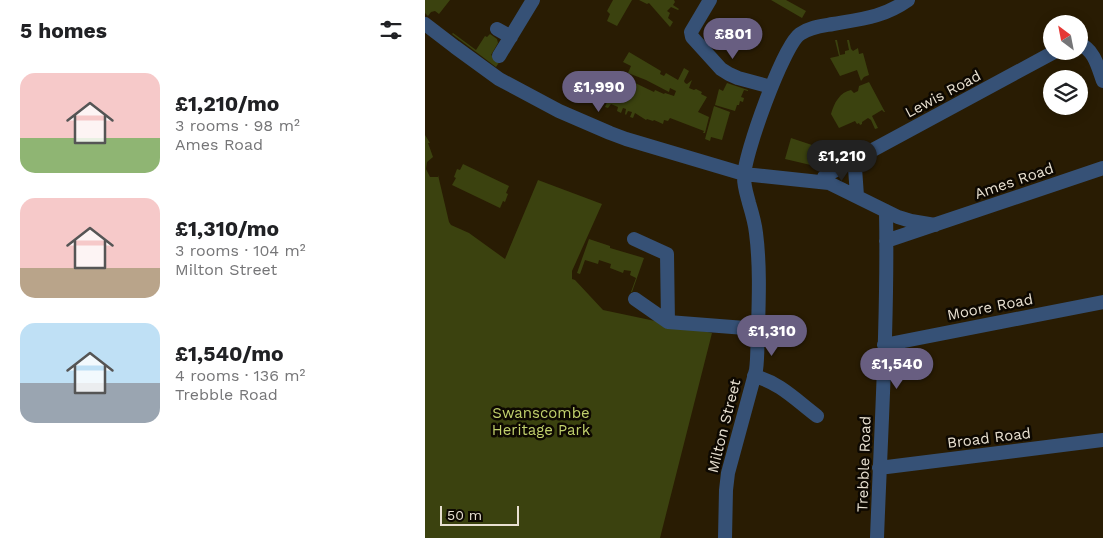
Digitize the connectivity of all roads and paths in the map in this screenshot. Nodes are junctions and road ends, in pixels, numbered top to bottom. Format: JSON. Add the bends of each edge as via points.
{"nodes":[{"id":1,"x":533,"y":0,"type":"edge"},
{"id":2,"x":710,"y":0,"type":"edge"},
{"id":3,"x":908,"y":0,"type":"edge"},
{"id":4,"x":425,"y":24,"type":"edge"},
{"id":5,"x":497,"y":29,"type":"dead end"},
{"id":6,"x":511,"y":37,"type":"junction"},
{"id":7,"x":1088,"y":50,"type":"edge"},
{"id":8,"x":499,"y":56,"type":"dead end"},
{"id":9,"x":1043,"y":58,"type":"edge"},
{"id":10,"x":1103,"y":80,"type":"edge"},
{"id":11,"x":771,"y":87,"type":"junction"},
{"id":12,"x":853,"y":161,"type":"junction"},
{"id":13,"x":1103,"y":168,"type":"edge"},
{"id":14,"x":744,"y":174,"type":"junction"},
{"id":15,"x":823,"y":182,"type":"junction"},
{"id":16,"x":857,"y":196,"type":"junction"},
{"id":17,"x":886,"y":211,"type":"junction"},
{"id":18,"x":935,"y":225,"type":"junction"},
{"id":19,"x":634,"y":239,"type":"dead end"},
{"id":20,"x":886,"y":241,"type":"junction"},
{"id":21,"x":635,"y":299,"type":"dead end"},
{"id":22,"x":1103,"y":302,"type":"edge"},
{"id":23,"x":668,"y":322,"type":"junction"},
{"id":24,"x":758,"y":329,"type":"junction"},
{"id":25,"x":884,"y":345,"type":"junction"},
{"id":26,"x":754,"y":376,"type":"junction"},
{"id":27,"x":817,"y":416,"type":"dead end"},
{"id":28,"x":1103,"y":440,"type":"edge"},
{"id":29,"x":879,"y":468,"type":"junction"},
{"id":30,"x":725,"y":538,"type":"edge"},
{"id":31,"x":877,"y":538,"type":"edge"}],
"edges":[{"from":1,"to":6,"type":"street"},
{"from":2,"to":11,"type":"street","via":[[691,32],[691,38],[724,71]]},
{"from":3,"to":11,"type":"street","via":[[882,14],[803,32],[791,44]]},
{"from":4,"to":14,"type":"street","name":"Ames Road","via":[[491,74],[561,112],[625,139]]},
{"from":5,"to":6,"type":"street"},
{"from":6,"to":8,"type":"street"},
{"from":7,"to":10,"type":"street"},
{"from":9,"to":12,"type":"street","name":"Lewis Road"},
{"from":11,"to":14,"type":"street"},
{"from":12,"to":15,"type":"street","name":"Lewis Road","via":[[824,177]]},
{"from":12,"to":16,"type":"street"},
{"from":13,"to":18,"type":"street","name":"Ames Road"},
{"from":14,"to":15,"type":"street","name":"Ames Road"},
{"from":14,"to":24,"type":"street","name":"Milton Street","via":[[757,240]]},
{"from":15,"to":16,"type":"street","name":"Ames Road"},
{"from":16,"to":17,"type":"street","name":"Ames Road"},
{"from":17,"to":18,"type":"street","name":"Ames Road","via":[[903,219]]},
{"from":17,"to":20,"type":"street","name":"Trebble Road"},
{"from":18,"to":20,"type":"street","name":"Ames Road"},
{"from":19,"to":23,"type":"street","via":[[667,254]]},
{"from":20,"to":25,"type":"street","name":"Trebble Road"},
{"from":21,"to":23,"type":"street"},
{"from":22,"to":25,"type":"street","name":"Moore Road"},
{"from":23,"to":24,"type":"street"},
{"from":24,"to":26,"type":"street","name":"Milton Street"},
{"from":25,"to":29,"type":"street","name":"Trebble Road"},
{"from":26,"to":27,"type":"street","via":[[777,385]]},
{"from":26,"to":30,"type":"street","name":"Milton Street","via":[[728,473]]},
{"from":28,"to":29,"type":"street","name":"Broad Road"},
{"from":29,"to":31,"type":"street","name":"Trebble Road"}]}
